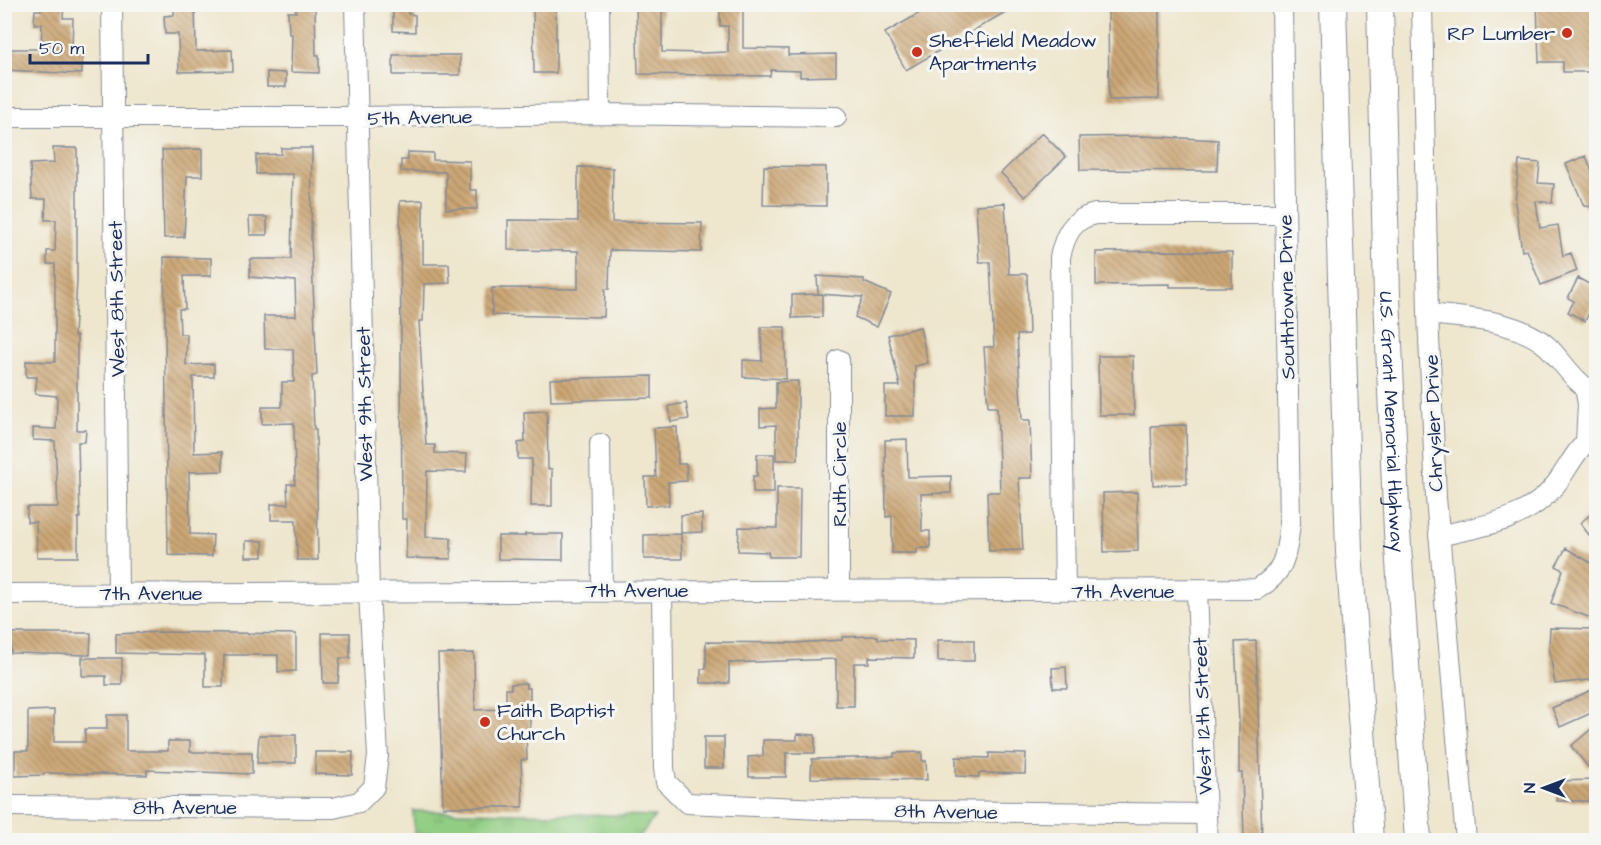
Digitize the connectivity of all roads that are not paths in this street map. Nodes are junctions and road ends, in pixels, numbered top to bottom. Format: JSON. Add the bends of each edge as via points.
{"nodes":[{"id":1,"x":112,"y":4,"type":"edge"},
{"id":2,"x":355,"y":4,"type":"edge"},
{"id":3,"x":599,"y":4,"type":"edge"},
{"id":4,"x":1282,"y":4,"type":"edge"},
{"id":5,"x":1334,"y":4,"type":"edge"},
{"id":6,"x":1380,"y":4,"type":"edge"},
{"id":7,"x":1422,"y":4,"type":"edge"},
{"id":8,"x":600,"y":114,"type":"junction"},
{"id":9,"x":4,"y":117,"type":"edge"},
{"id":10,"x":114,"y":117,"type":"junction"},
{"id":11,"x":357,"y":117,"type":"junction"},
{"id":12,"x":836,"y":117,"type":"dead end"},
{"id":13,"x":1285,"y":214,"type":"junction"},
{"id":14,"x":1428,"y":314,"type":"junction"},
{"id":15,"x":839,"y":360,"type":"dead end"},
{"id":16,"x":1591,"y":390,"type":"edge"},
{"id":17,"x":1591,"y":439,"type":"edge"},
{"id":18,"x":600,"y":444,"type":"dead end"},
{"id":19,"x":1439,"y":536,"type":"junction"},
{"id":20,"x":1268,"y":583,"type":"joint"},
{"id":21,"x":839,"y":589,"type":"junction"},
{"id":22,"x":602,"y":590,"type":"junction"},
{"id":23,"x":662,"y":590,"type":"junction"},
{"id":24,"x":1065,"y":590,"type":"junction"},
{"id":25,"x":1197,"y":591,"type":"junction"},
{"id":26,"x":369,"y":592,"type":"junction"},
{"id":27,"x":118,"y":593,"type":"junction"},
{"id":28,"x":4,"y":594,"type":"edge"},
{"id":29,"x":364,"y":799,"type":"joint"},
{"id":30,"x":4,"y":806,"type":"edge"},
{"id":31,"x":1206,"y":814,"type":"junction"},
{"id":32,"x":1208,"y":840,"type":"edge"},
{"id":33,"x":1370,"y":840,"type":"edge"},
{"id":34,"x":1419,"y":840,"type":"edge"},
{"id":35,"x":1466,"y":840,"type":"edge"}],
"edges":[{"from":1,"to":10,"type":"street","name":"West 8th Street"},
{"from":2,"to":11,"type":"street","name":"West 9th Street"},
{"from":3,"to":8,"type":"street"},
{"from":4,"to":13,"type":"street","name":"Southtowne Drive"},
{"from":5,"to":33,"type":"main road","via":[[1349,552]]},
{"from":6,"to":34,"type":"main road","name":"U.S. Grant Memorial Highway","via":[[1396,520]]},
{"from":7,"to":14,"type":"street","name":"Chrysler Drive"},
{"from":8,"to":11,"type":"street","name":"5th Avenue"},
{"from":8,"to":12,"type":"street","name":"5th Avenue"},
{"from":9,"to":10,"type":"street","name":"5th Avenue"},
{"from":10,"to":11,"type":"street","name":"5th Avenue"},
{"from":10,"to":27,"type":"street","name":"West 8th Street"},
{"from":11,"to":26,"type":"street","name":"West 9th Street"},
{"from":13,"to":20,"type":"street","name":"Southtowne Drive","via":[[1290,523],[1284,559]]},
{"from":13,"to":24,"type":"street","via":[[1095,214],[1082,217],[1068,233],[1060,257]]},
{"from":14,"to":16,"type":"street","via":[[1499,325],[1533,337]]},
{"from":14,"to":19,"type":"street","name":"Chrysler Drive"},
{"from":15,"to":21,"type":"street","name":"Ruth Circle"},
{"from":16,"to":17,"type":"street"},
{"from":17,"to":19,"type":"street","via":[[1554,487],[1528,511]]},
{"from":18,"to":22,"type":"street"},
{"from":19,"to":35,"type":"street","name":"Chrysler Drive"},
{"from":20,"to":25,"type":"street","name":"7th Avenue","via":[[1257,589]]},
{"from":21,"to":23,"type":"street","name":"7th Avenue"},
{"from":21,"to":24,"type":"street","name":"7th Avenue"},
{"from":22,"to":23,"type":"street","name":"7th Avenue"},
{"from":22,"to":26,"type":"street","name":"7th Avenue"},
{"from":23,"to":31,"type":"street","name":"8th Avenue","via":[[664,768],[666,782],[687,803],[842,810]]},
{"from":24,"to":25,"type":"street","name":"7th Avenue"},
{"from":25,"to":31,"type":"street","name":"West 12th Street"},
{"from":26,"to":27,"type":"street","name":"7th Avenue"},
{"from":26,"to":29,"type":"street","name":"West 9th Street","via":[[378,756],[374,787]]},
{"from":27,"to":28,"type":"street","name":"7th Avenue"},
{"from":29,"to":30,"type":"street","name":"8th Avenue","via":[[333,808]]},
{"from":31,"to":32,"type":"street","name":"West 12th Street"}]}
